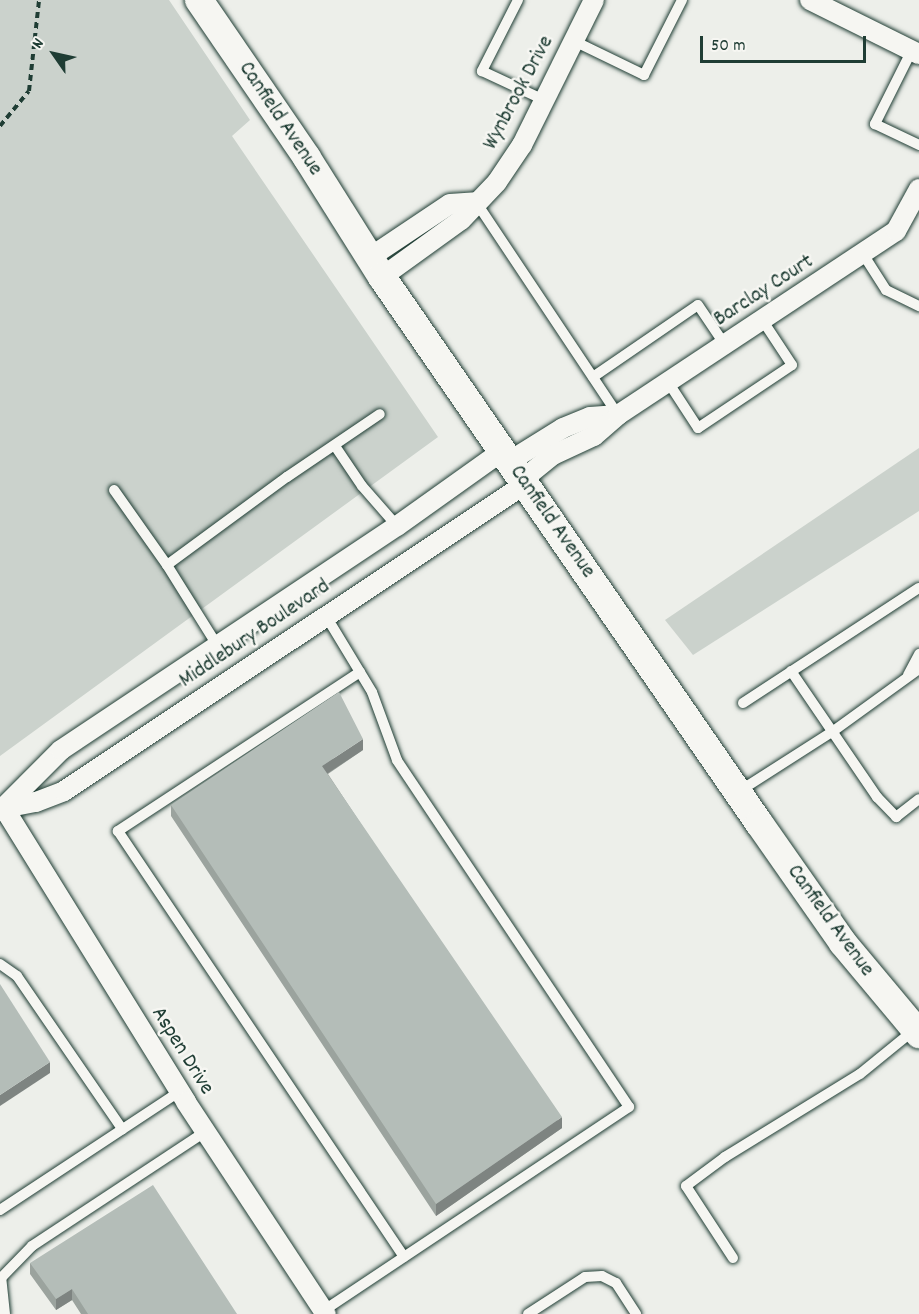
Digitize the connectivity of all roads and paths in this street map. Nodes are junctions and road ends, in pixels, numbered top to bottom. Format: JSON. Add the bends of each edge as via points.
{"nodes":[{"id":1,"x":39,"y":0,"type":"edge"},
{"id":2,"x":200,"y":0,"type":"edge"},
{"id":3,"x":518,"y":0,"type":"edge"},
{"id":4,"x":682,"y":0,"type":"edge"},
{"id":5,"x":810,"y":0,"type":"edge"},
{"id":6,"x":591,"y":1,"type":"edge"},
{"id":7,"x":574,"y":40,"type":"junction"},
{"id":8,"x":915,"y":52,"type":"edge"},
{"id":9,"x":544,"y":100,"type":"junction"},
{"id":10,"x":0,"y":126,"type":"edge"},
{"id":11,"x":919,"y":145,"type":"edge"},
{"id":12,"x":919,"y":189,"type":"edge"},
{"id":13,"x":476,"y":202,"type":"junction"},
{"id":14,"x":863,"y":254,"type":"junction"},
{"id":15,"x":376,"y":268,"type":"junction"},
{"id":16,"x":919,"y":306,"type":"edge"},
{"id":17,"x":763,"y":321,"type":"junction"},
{"id":18,"x":725,"y":345,"type":"junction"},
{"id":19,"x":593,"y":377,"type":"junction"},
{"id":20,"x":668,"y":382,"type":"junction"},
{"id":21,"x":380,"y":414,"type":"dead end"},
{"id":22,"x":618,"y":415,"type":"junction"},
{"id":23,"x":335,"y":446,"type":"junction"},
{"id":24,"x":515,"y":469,"type":"junction"},
{"id":25,"x":114,"y":490,"type":"dead end"},
{"id":26,"x":397,"y":526,"type":"junction"},
{"id":27,"x":167,"y":565,"type":"junction"},
{"id":28,"x":919,"y":588,"type":"edge"},
{"id":29,"x":326,"y":616,"type":"junction"},
{"id":30,"x":217,"y":645,"type":"junction"},
{"id":31,"x":919,"y":654,"type":"edge"},
{"id":32,"x":919,"y":668,"type":"edge"},
{"id":33,"x":791,"y":671,"type":"junction"},
{"id":34,"x":360,"y":672,"type":"junction"},
{"id":35,"x":907,"y":678,"type":"junction"},
{"id":36,"x":743,"y":704,"type":"dead end"},
{"id":37,"x":832,"y":732,"type":"junction"},
{"id":38,"x":738,"y":792,"type":"junction"},
{"id":39,"x":919,"y":799,"type":"edge"},
{"id":40,"x":2,"y":810,"type":"edge"},
{"id":41,"x":0,"y":964,"type":"edge"},
{"id":42,"x":917,"y":1032,"type":"edge"},
{"id":43,"x":179,"y":1092,"type":"junction"},
{"id":44,"x":122,"y":1129,"type":"junction"},
{"id":45,"x":205,"y":1132,"type":"junction"},
{"id":46,"x":0,"y":1210,"type":"edge"},
{"id":47,"x":404,"y":1257,"type":"junction"},
{"id":48,"x":733,"y":1258,"type":"dead end"},
{"id":49,"x":325,"y":1312,"type":"edge"},
{"id":50,"x":5,"y":1314,"type":"edge"},
{"id":51,"x":528,"y":1314,"type":"edge"},
{"id":52,"x":636,"y":1314,"type":"edge"}],
"edges":[{"from":1,"to":10,"type":"path","via":[[29,91]]},
{"from":2,"to":15,"type":"street","name":"Canfield Avenue","via":[[308,158]]},
{"from":3,"to":9,"type":"lane","via":[[482,71]]},
{"from":4,"to":7,"type":"lane","via":[[644,75]]},
{"from":5,"to":8,"type":"street"},
{"from":6,"to":7,"type":"street","name":"Wynbrook Drive"},
{"from":7,"to":9,"type":"street","name":"Wynbrook Drive"},
{"from":8,"to":11,"type":"lane","via":[[875,124]]},
{"from":9,"to":13,"type":"street","name":"Wynbrook Drive","via":[[522,145],[497,182]]},
{"from":12,"to":14,"type":"street","name":"Barclay Court","via":[[896,231]]},
{"from":13,"to":15,"type":"street","name":"Wynbrook Drive","via":[[461,220]]},
{"from":13,"to":19,"type":"lane"},
{"from":14,"to":16,"type":"lane","via":[[886,290]]},
{"from":14,"to":17,"type":"street","name":"Barclay Court"},
{"from":15,"to":24,"type":"street","name":"Canfield Avenue"},
{"from":17,"to":18,"type":"street","name":"Barclay Court"},
{"from":17,"to":20,"type":"lane","via":[[792,365],[698,428]]},
{"from":18,"to":19,"type":"lane","via":[[698,305]]},
{"from":18,"to":20,"type":"street","name":"Barclay Court"},
{"from":19,"to":22,"type":"lane"},
{"from":20,"to":22,"type":"street","name":"Barclay Court"},
{"from":21,"to":23,"type":"lane"},
{"from":22,"to":24,"type":"street","name":"Barclay Court","via":[[594,436]]},
{"from":23,"to":26,"type":"lane","via":[[362,486]]},
{"from":23,"to":27,"type":"lane"},
{"from":24,"to":26,"type":"street","name":"Middlebury Boulevard"},
{"from":24,"to":29,"type":"street","name":"Middlebury Boulevard"},
{"from":24,"to":38,"type":"street","name":"Canfield Avenue"},
{"from":25,"to":27,"type":"lane"},
{"from":26,"to":30,"type":"street","name":"Middlebury Boulevard"},
{"from":27,"to":30,"type":"lane"},
{"from":28,"to":33,"type":"lane"},
{"from":29,"to":34,"type":"lane"},
{"from":29,"to":40,"type":"street","name":"Middlebury Boulevard","via":[[64,791]]},
{"from":30,"to":40,"type":"street","name":"Middlebury Boulevard","via":[[61,750]]},
{"from":31,"to":35,"type":"lane"},
{"from":32,"to":35,"type":"lane"},
{"from":33,"to":36,"type":"lane"},
{"from":33,"to":37,"type":"lane"},
{"from":34,"to":47,"type":"lane","via":[[372,692],[397,760],[628,1107]]},
{"from":34,"to":47,"type":"lane","via":[[118,831]]},
{"from":35,"to":37,"type":"lane"},
{"from":37,"to":38,"type":"lane"},
{"from":37,"to":39,"type":"lane","via":[[877,797],[896,817]]},
{"from":38,"to":42,"type":"street","name":"Canfield Avenue","via":[[843,943]]},
{"from":40,"to":43,"type":"street","name":"Aspen Drive"},
{"from":41,"to":44,"type":"lane","via":[[17,976]]},
{"from":42,"to":48,"type":"lane","via":[[860,1074],[724,1157],[686,1186]]},
{"from":43,"to":44,"type":"lane"},
{"from":43,"to":45,"type":"street","name":"Aspen Drive"},
{"from":44,"to":46,"type":"lane"},
{"from":45,"to":49,"type":"street","name":"Aspen Drive"},
{"from":45,"to":50,"type":"lane","via":[[32,1246],[1,1278]]},
{"from":47,"to":49,"type":"lane"},
{"from":51,"to":52,"type":"lane","via":[[585,1277],[602,1276],[616,1283]]}]}
